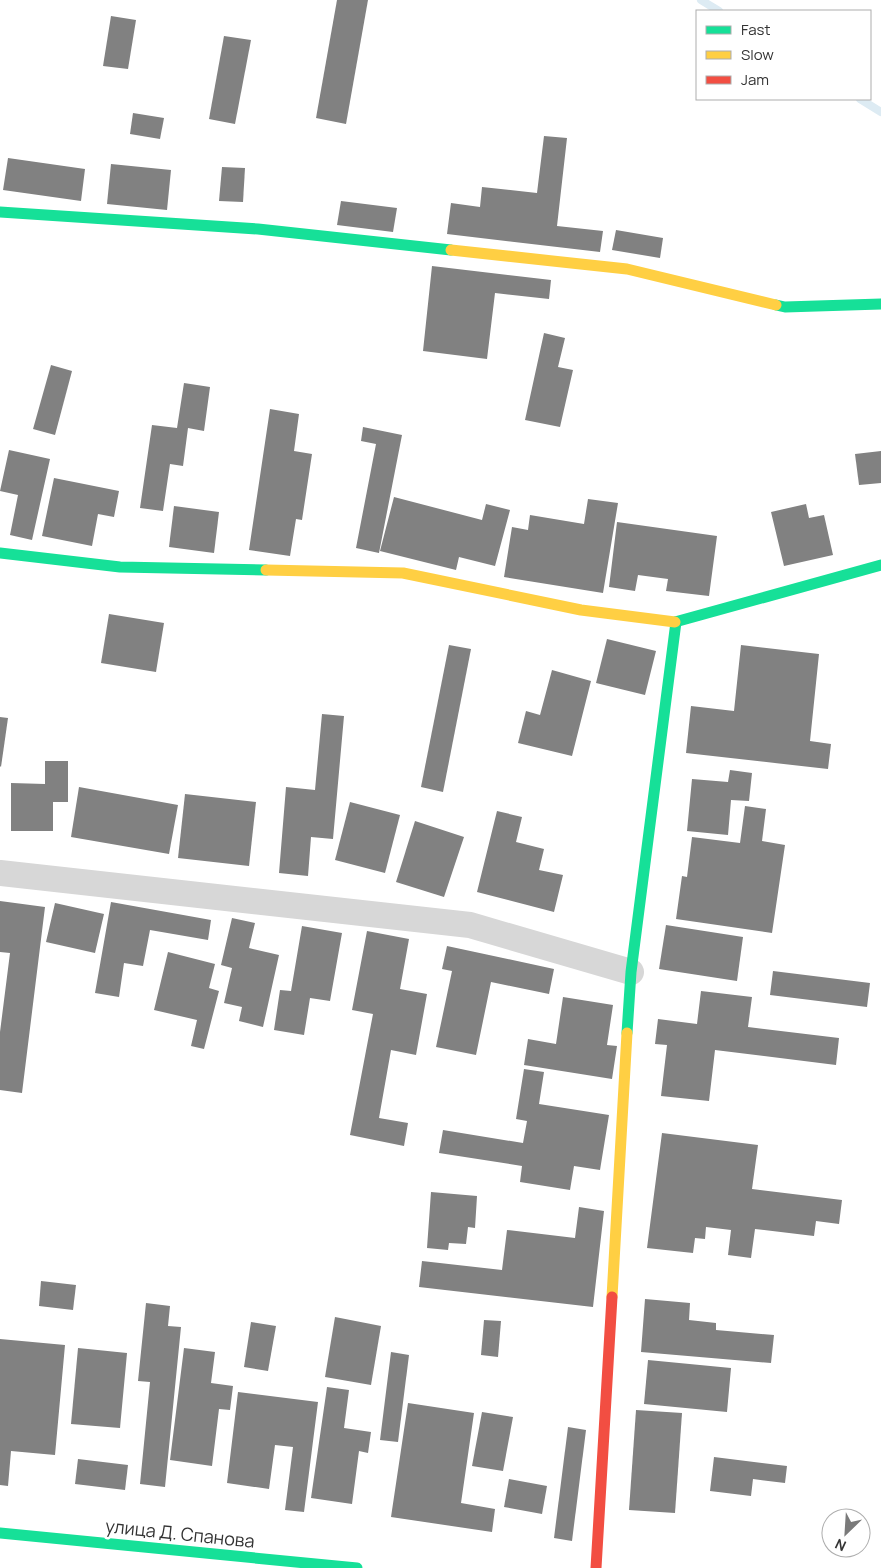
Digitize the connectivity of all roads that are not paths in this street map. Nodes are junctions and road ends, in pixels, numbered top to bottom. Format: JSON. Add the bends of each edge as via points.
{"nodes":[{"id":1,"x":0,"y":212,"type":"edge"},
{"id":2,"x":881,"y":304,"type":"edge"},
{"id":3,"x":0,"y":553,"type":"edge"},
{"id":4,"x":881,"y":565,"type":"edge"},
{"id":5,"x":676,"y":622,"type":"junction"},
{"id":6,"x":0,"y":874,"type":"edge"},
{"id":7,"x":631,"y":972,"type":"junction"},
{"id":8,"x":0,"y":1533,"type":"edge"},
{"id":9,"x":357,"y":1568,"type":"edge"},
{"id":10,"x":596,"y":1568,"type":"edge"}],
"edges":[{"from":1,"to":2,"type":"street","via":[[258,229],[627,268],[785,307]]},
{"from":3,"to":5,"type":"street","via":[[120,567],[403,573],[581,610]]},
{"from":4,"to":5,"type":"street"},
{"from":5,"to":7,"type":"street"},
{"from":6,"to":7,"type":"street","via":[[470,925]]},
{"from":7,"to":10,"type":"street"},
{"from":8,"to":9,"type":"street","name":"улица Д. Спанова"}]}
